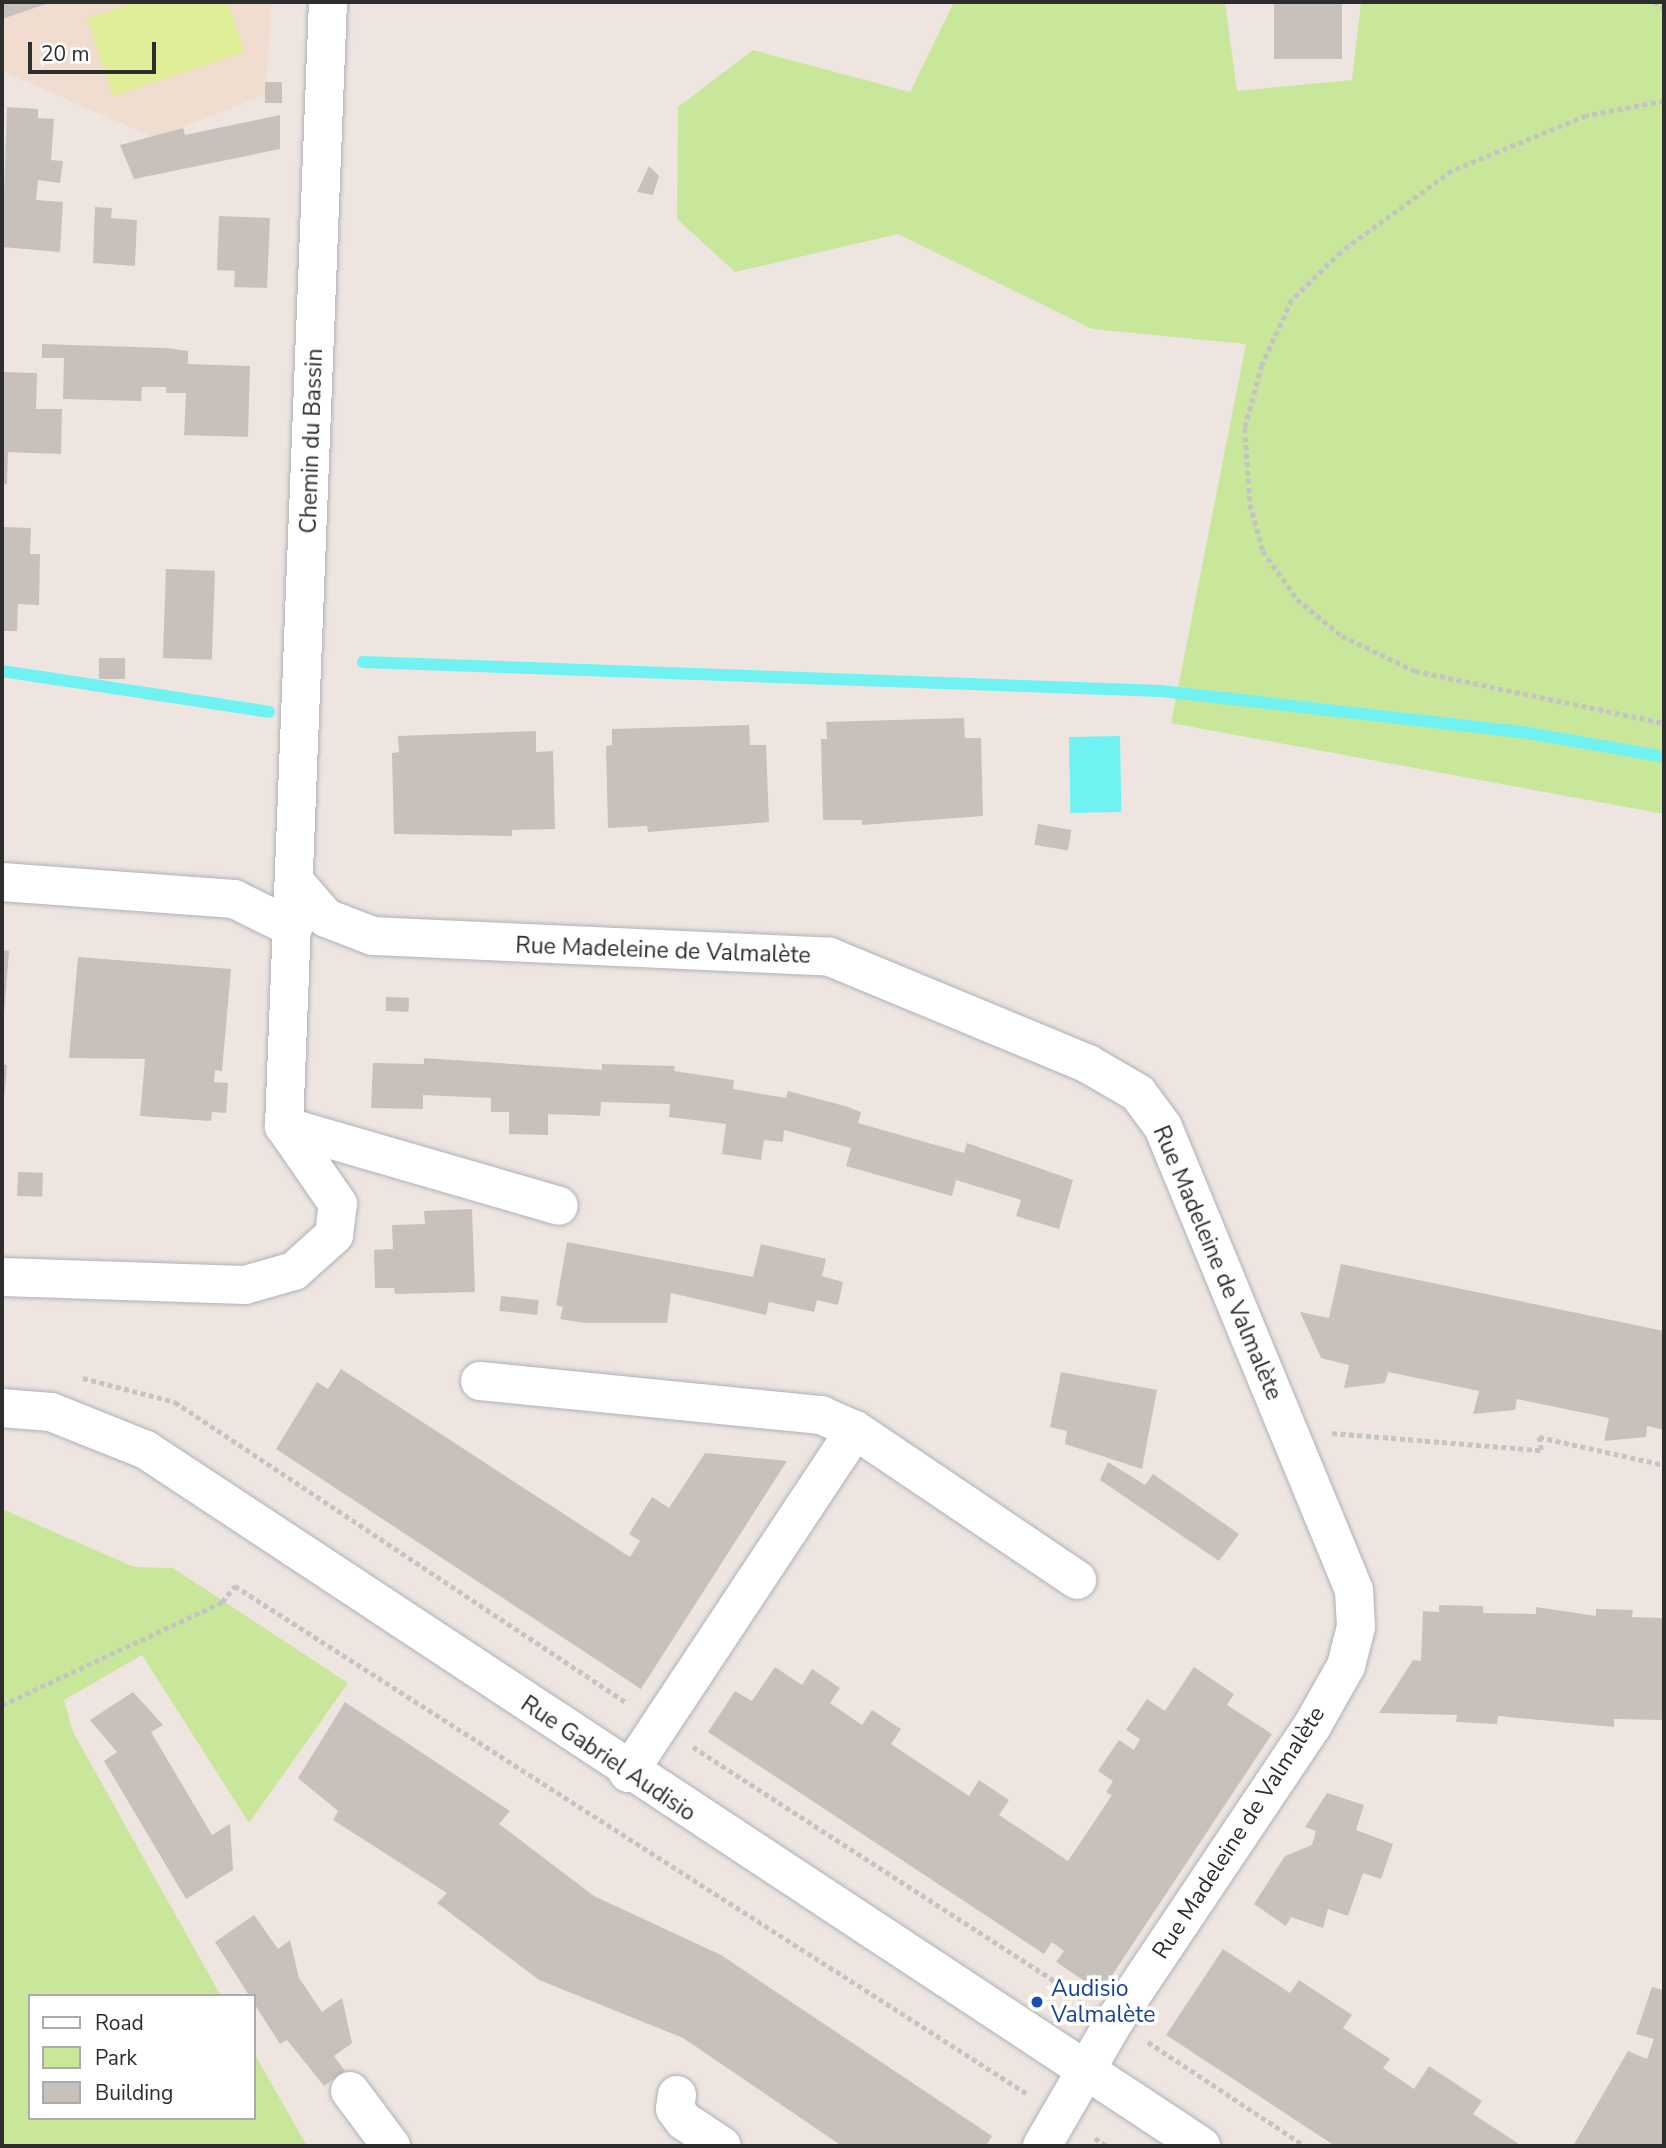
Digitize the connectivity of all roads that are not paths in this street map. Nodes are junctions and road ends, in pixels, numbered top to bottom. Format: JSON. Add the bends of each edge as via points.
{"nodes":[{"id":1,"x":328,"y":2,"type":"edge"},
{"id":2,"x":294,"y":881,"type":"junction"},
{"id":3,"x":2,"y":882,"type":"edge"},
{"id":4,"x":293,"y":928,"type":"junction"},
{"id":5,"x":284,"y":1126,"type":"junction"},
{"id":6,"x":559,"y":1206,"type":"dead end"},
{"id":7,"x":2,"y":1277,"type":"edge"},
{"id":8,"x":480,"y":1381,"type":"dead end"},
{"id":9,"x":2,"y":1408,"type":"edge"},
{"id":10,"x":855,"y":1430,"type":"junction"},
{"id":11,"x":1077,"y":1580,"type":"dead end"},
{"id":12,"x":628,"y":1773,"type":"junction"},
{"id":13,"x":1088,"y":2073,"type":"junction"},
{"id":14,"x":350,"y":2091,"type":"dead end"},
{"id":15,"x":677,"y":2095,"type":"dead end"},
{"id":16,"x":391,"y":2146,"type":"edge"},
{"id":17,"x":722,"y":2146,"type":"edge"},
{"id":18,"x":1042,"y":2146,"type":"edge"},
{"id":19,"x":1201,"y":2146,"type":"edge"}],
"edges":[{"from":1,"to":2,"type":"street","name":"Chemin du Bassin"},
{"from":2,"to":4,"type":"street","name":"Chemin du Bassin"},
{"from":2,"to":13,"type":"street","name":"Rue Madeleine de Valmalète","via":[[326,918],[373,936],[830,957],[1088,1064],[1138,1093],[1163,1127],[1354,1590],[1356,1627],[1346,1666],[1115,2020]]},
{"from":3,"to":4,"type":"street","via":[[234,899]]},
{"from":4,"to":5,"type":"street","name":"Chemin du Bassin"},
{"from":5,"to":6,"type":"street"},
{"from":5,"to":7,"type":"street","via":[[338,1204],[334,1235],[294,1271],[244,1285]]},
{"from":8,"to":10,"type":"street","via":[[821,1415]]},
{"from":9,"to":12,"type":"street","name":"Rue Gabriel Audisio","via":[[51,1412],[146,1450]]},
{"from":10,"to":11,"type":"street"},
{"from":10,"to":12,"type":"street"},
{"from":12,"to":13,"type":"street","name":"Rue Gabriel Audisio"},
{"from":13,"to":18,"type":"street","name":"Rue Madeleine de Valmalète"},
{"from":13,"to":19,"type":"street","name":"Rue Gabriel Audisio"},
{"from":14,"to":16,"type":"street"},
{"from":15,"to":17,"type":"street","via":[[675,2109],[684,2121]]}]}
